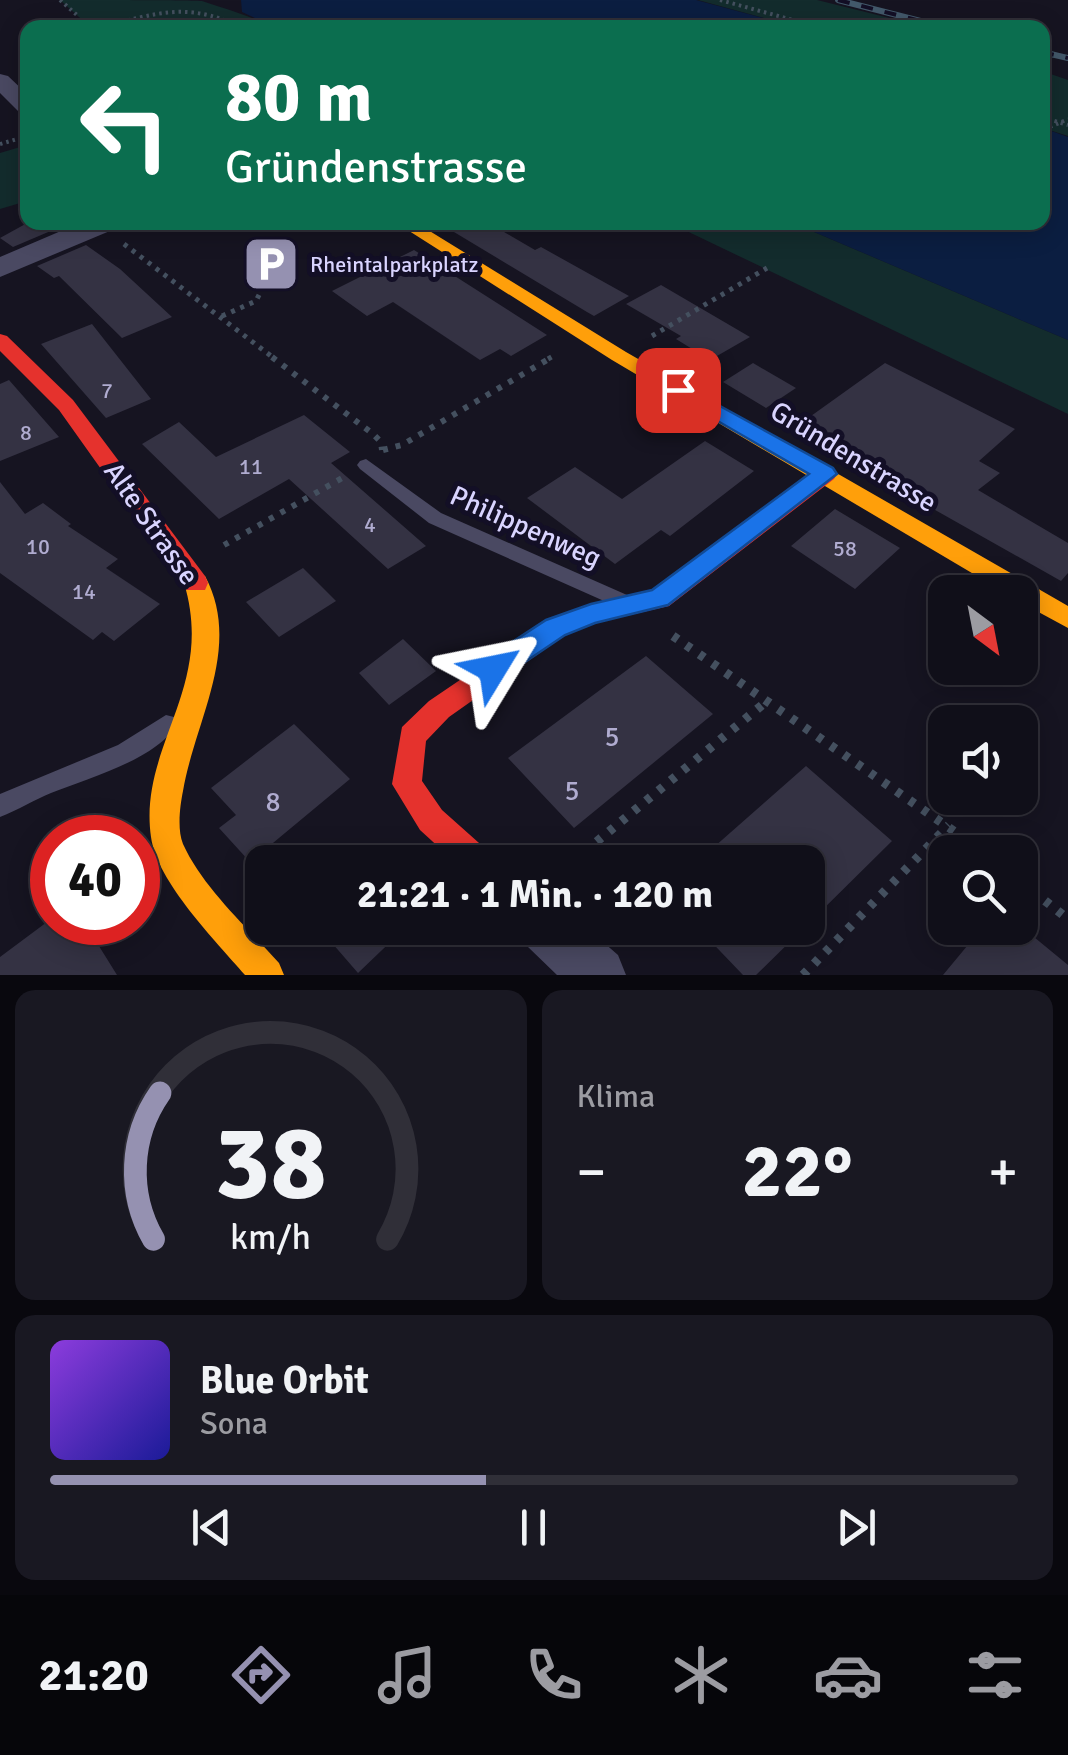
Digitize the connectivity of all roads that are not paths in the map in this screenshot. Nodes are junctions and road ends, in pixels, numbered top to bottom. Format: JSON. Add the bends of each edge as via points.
{"nodes":[{"id":1,"x":89,"y":230,"type":"edge"},
{"id":2,"x":416,"y":230,"type":"edge"},
{"id":3,"x":0,"y":268,"type":"edge"},
{"id":4,"x":0,"y":340,"type":"edge"},
{"id":5,"x":366,"y":465,"type":"road end"},
{"id":6,"x":826,"y":474,"type":"junction"},
{"id":7,"x":630,"y":607,"type":"junction"},
{"id":8,"x":1068,"y":618,"type":"edge"},
{"id":9,"x":200,"y":687,"type":"junction"},
{"id":10,"x":0,"y":806,"type":"edge"},
{"id":11,"x":458,"y":845,"type":"edge"},
{"id":12,"x":565,"y":945,"type":"edge"},
{"id":13,"x":267,"y":975,"type":"edge"},
{"id":14,"x":598,"y":975,"type":"edge"}],
"edges":[{"from":1,"to":3,"type":"street"},
{"from":2,"to":6,"type":"street","name":"Gründenstrasse"},
{"from":4,"to":9,"type":"street","name":"Alte Strasse","via":[[66,406],[190,570],[206,603],[210,638]]},
{"from":5,"to":7,"type":"lane","name":"Philippenweg","via":[[435,518]]},
{"from":6,"to":7,"type":"street","via":[[660,598]]},
{"from":6,"to":8,"type":"street","name":"Gründenstrasse"},
{"from":7,"to":11,"type":"street","via":[[556,628],[439,709],[412,736],[407,784]]},
{"from":9,"to":10,"type":"lane","via":[[149,738],[110,763]]},
{"from":9,"to":13,"type":"street","name":"Alte Strasse","via":[[168,797],[166,841],[200,897]]},
{"from":12,"to":14,"type":"street"}]}
